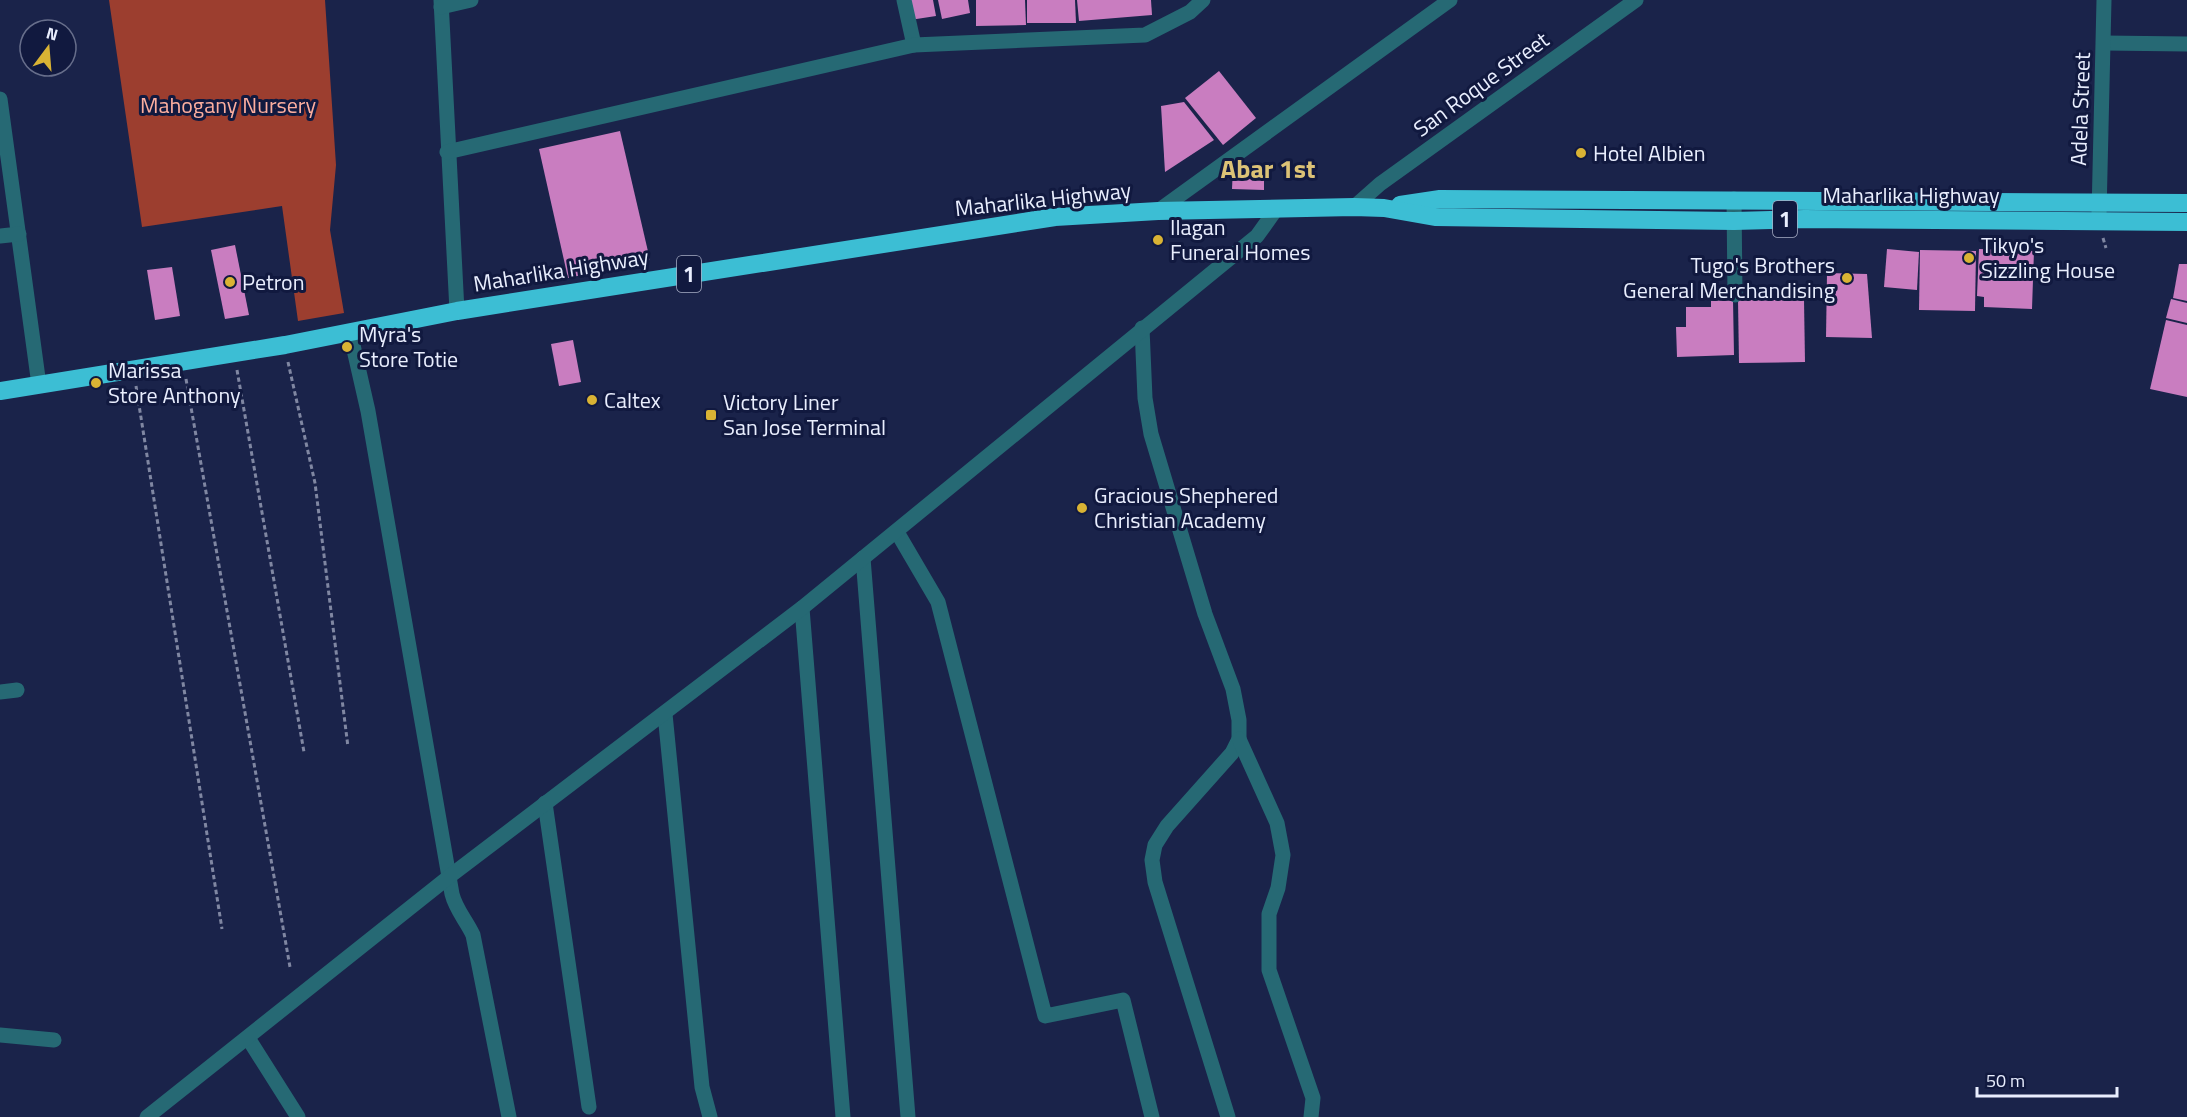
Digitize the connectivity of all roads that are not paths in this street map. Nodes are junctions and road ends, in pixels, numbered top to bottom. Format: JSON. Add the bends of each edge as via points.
{"nodes":[{"id":1,"x":471,"y":0,"type":"edge"},
{"id":2,"x":904,"y":0,"type":"edge"},
{"id":3,"x":1203,"y":0,"type":"edge"},
{"id":4,"x":1450,"y":0,"type":"edge"},
{"id":5,"x":1635,"y":0,"type":"edge"},
{"id":6,"x":2104,"y":0,"type":"edge"},
{"id":7,"x":441,"y":3,"type":"edge"},
{"id":8,"x":2104,"y":43,"type":"junction"},
{"id":9,"x":2187,"y":44,"type":"edge"},
{"id":10,"x":914,"y":45,"type":"junction"},
{"id":11,"x":0,"y":99,"type":"edge"},
{"id":12,"x":447,"y":152,"type":"junction"},
{"id":13,"x":1734,"y":199,"type":"junction"},
{"id":14,"x":1804,"y":199,"type":"junction"},
{"id":15,"x":2187,"y":203,"type":"edge"},
{"id":16,"x":1354,"y":207,"type":"junction"},
{"id":17,"x":1277,"y":208,"type":"junction"},
{"id":18,"x":1384,"y":208,"type":"junction"},
{"id":19,"x":1158,"y":211,"type":"junction"},
{"id":20,"x":2099,"y":211,"type":"junction"},
{"id":21,"x":1804,"y":219,"type":"junction"},
{"id":22,"x":1734,"y":221,"type":"junction"},
{"id":23,"x":2187,"y":222,"type":"edge"},
{"id":24,"x":19,"y":234,"type":"junction"},
{"id":25,"x":0,"y":236,"type":"edge"},
{"id":26,"x":1735,"y":295,"type":"dead end"},
{"id":27,"x":457,"y":311,"type":"junction"},
{"id":28,"x":1142,"y":328,"type":"junction"},
{"id":29,"x":350,"y":332,"type":"junction"},
{"id":30,"x":39,"y":385,"type":"junction"},
{"id":31,"x":0,"y":391,"type":"edge"},
{"id":32,"x":897,"y":532,"type":"junction"},
{"id":33,"x":863,"y":558,"type":"junction"},
{"id":34,"x":802,"y":608,"type":"junction"},
{"id":35,"x":17,"y":690,"type":"dead end"},
{"id":36,"x":0,"y":692,"type":"edge"},
{"id":37,"x":664,"y":714,"type":"junction"},
{"id":38,"x":1239,"y":739,"type":"junction"},
{"id":39,"x":545,"y":803,"type":"junction"},
{"id":40,"x":450,"y":876,"type":"junction"},
{"id":41,"x":0,"y":1035,"type":"edge"},
{"id":42,"x":248,"y":1038,"type":"junction"},
{"id":43,"x":54,"y":1040,"type":"dead end"},
{"id":44,"x":589,"y":1107,"type":"dead end"},
{"id":45,"x":147,"y":1117,"type":"edge"},
{"id":46,"x":298,"y":1117,"type":"edge"},
{"id":47,"x":509,"y":1117,"type":"edge"},
{"id":48,"x":710,"y":1117,"type":"edge"},
{"id":49,"x":843,"y":1117,"type":"edge"},
{"id":50,"x":908,"y":1117,"type":"edge"},
{"id":51,"x":1152,"y":1117,"type":"edge"},
{"id":52,"x":1228,"y":1117,"type":"edge"},
{"id":53,"x":1311,"y":1117,"type":"edge"}],
"edges":[{"from":1,"to":7,"type":"street"},
{"from":2,"to":10,"type":"street"},
{"from":3,"to":10,"type":"street","via":[[1190,12],[1145,35]]},
{"from":4,"to":19,"type":"street"},
{"from":5,"to":16,"type":"street","name":"San Roque Street","via":[[1380,184]]},
{"from":6,"to":8,"type":"street","name":"Adela Street"},
{"from":7,"to":12,"type":"street"},
{"from":8,"to":9,"type":"street"},
{"from":8,"to":20,"type":"street","name":"Adela Street"},
{"from":10,"to":12,"type":"street"},
{"from":11,"to":24,"type":"street"},
{"from":12,"to":27,"type":"street"},
{"from":13,"to":14,"type":"highway","name":"Maharlika Highway","number":"1"},
{"from":13,"to":18,"type":"highway","name":"Maharlika Highway","number":"1","via":[[1440,199]]},
{"from":13,"to":22,"type":"street"},
{"from":14,"to":20,"type":"highway","name":"Maharlika Highway","number":"1"},
{"from":14,"to":21,"type":"highway"},
{"from":15,"to":20,"type":"highway","name":"Maharlika Highway","number":"1"},
{"from":16,"to":17,"type":"highway","name":"Maharlika Highway","number":"1"},
{"from":16,"to":18,"type":"highway","name":"Maharlika Highway","number":"1"},
{"from":17,"to":19,"type":"highway","name":"Maharlika Highway","number":"1"},
{"from":17,"to":28,"type":"street","via":[[1257,236]]},
{"from":18,"to":22,"type":"highway","name":"Maharlika Highway","number":"1","via":[[1435,217]]},
{"from":19,"to":27,"type":"highway","name":"Maharlika Highway","number":"1","via":[[1055,218]]},
{"from":20,"to":21,"type":"highway","name":"Maharlika Highway","number":"1"},
{"from":20,"to":23,"type":"highway","name":"Maharlika Highway","number":"1"},
{"from":21,"to":22,"type":"highway","name":"Maharlika Highway","number":"1"},
{"from":22,"to":26,"type":"street"},
{"from":24,"to":25,"type":"street"},
{"from":24,"to":30,"type":"street"},
{"from":27,"to":29,"type":"highway","name":"Maharlika Highway","number":"1"},
{"from":28,"to":32,"type":"street"},
{"from":28,"to":38,"type":"street","via":[[1150,434],[1205,614],[1233,689]]},
{"from":29,"to":30,"type":"highway","name":"Maharlika Highway","number":"1"},
{"from":29,"to":40,"type":"street","via":[[368,411]]},
{"from":30,"to":31,"type":"highway","name":"Maharlika Highway","number":"1"},
{"from":32,"to":33,"type":"street"},
{"from":32,"to":51,"type":"street","via":[[938,602],[1045,1016],[1123,1000]]},
{"from":33,"to":34,"type":"street"},
{"from":33,"to":50,"type":"street"},
{"from":34,"to":37,"type":"street"},
{"from":34,"to":49,"type":"street"},
{"from":35,"to":36,"type":"street"},
{"from":37,"to":39,"type":"street"},
{"from":37,"to":48,"type":"street","via":[[702,1087]]},
{"from":38,"to":52,"type":"street","via":[[1232,753],[1167,825],[1155,845],[1152,860],[1155,882]]},
{"from":38,"to":53,"type":"street","via":[[1276,823],[1283,855],[1269,914],[1269,970],[1313,1098]]},
{"from":39,"to":40,"type":"street"},
{"from":39,"to":44,"type":"street"},
{"from":40,"to":42,"type":"street"},
{"from":40,"to":47,"type":"street","via":[[455,908],[473,935]]},
{"from":41,"to":43,"type":"street"},
{"from":42,"to":45,"type":"street"},
{"from":42,"to":46,"type":"street"}]}
